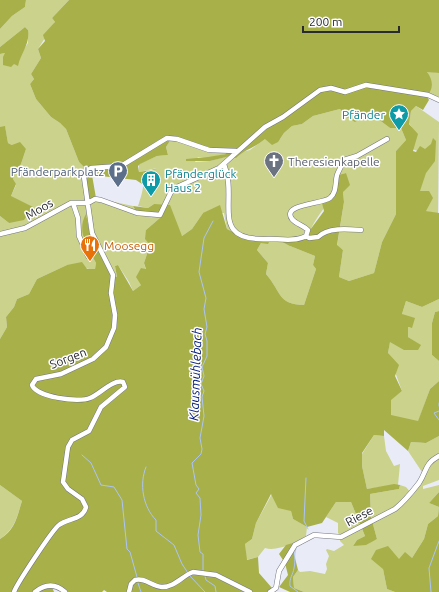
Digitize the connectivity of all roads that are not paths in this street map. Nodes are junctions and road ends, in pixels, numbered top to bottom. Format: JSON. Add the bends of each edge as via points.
{"nodes":[{"id":1,"x":439,"y":100,"type":"edge"},
{"id":2,"x":388,"y":139,"type":"dead end"},
{"id":3,"x":236,"y":151,"type":"junction"},
{"id":4,"x":224,"y":164,"type":"junction"},
{"id":5,"x":73,"y":203,"type":"junction"},
{"id":6,"x":88,"y":203,"type":"junction"},
{"id":7,"x":361,"y":230,"type":"dead end"},
{"id":8,"x":0,"y":234,"type":"edge"},
{"id":9,"x":306,"y":236,"type":"junction"},
{"id":10,"x":88,"y":256,"type":"dead end"},
{"id":11,"x":439,"y":456,"type":"edge"},
{"id":12,"x":14,"y":592,"type":"edge"},
{"id":13,"x":35,"y":592,"type":"edge"},
{"id":14,"x":65,"y":592,"type":"edge"},
{"id":15,"x":129,"y":592,"type":"edge"},
{"id":16,"x":250,"y":592,"type":"edge"},
{"id":17,"x":270,"y":592,"type":"edge"}],
"edges":[{"from":1,"to":3,"type":"street","via":[[428,95],[366,85],[345,92],[331,88],[320,90],[265,127],[248,144]]},
{"from":2,"to":9,"type":"street","via":[[344,160],[330,199],[297,206],[292,210],[292,219],[308,230]]},
{"from":3,"to":4,"type":"street"},
{"from":3,"to":6,"type":"street","via":[[209,150],[173,138],[165,139],[121,166],[89,169],[84,177]]},
{"from":4,"to":6,"type":"street","via":[[177,187],[170,195],[162,214],[157,216],[137,213],[99,199]]},
{"from":4,"to":9,"type":"street","via":[[228,182],[228,220],[235,233],[256,240],[294,239]]},
{"from":5,"to":6,"type":"street","name":"Moos"},
{"from":5,"to":8,"type":"street","name":"Moos","via":[[25,228]]},
{"from":5,"to":10,"type":"street","via":[[78,218],[79,236]]},
{"from":6,"to":12,"type":"street","name":"Sorgen","via":[[92,233],[113,275],[111,292],[114,328],[106,347],[88,363],[60,374],[36,378],[32,385],[37,391],[64,400],[77,401],[92,397],[117,382],[123,382],[125,387],[100,407],[89,431],[72,440],[68,447],[63,482],[68,490],[84,501],[84,512],[77,518],[57,526]]},
{"from":7,"to":9,"type":"street","via":[[336,230],[322,233],[318,237]]},
{"from":11,"to":17,"type":"street","name":"Riese","via":[[428,462],[419,483],[395,509],[341,537],[314,535],[295,545],[279,571],[276,588]]},
{"from":13,"to":14,"type":"street","via":[[50,585],[57,586]]},
{"from":15,"to":16,"type":"street","via":[[135,580],[143,580],[162,587],[175,584],[189,574],[204,573],[218,576]]}]}
